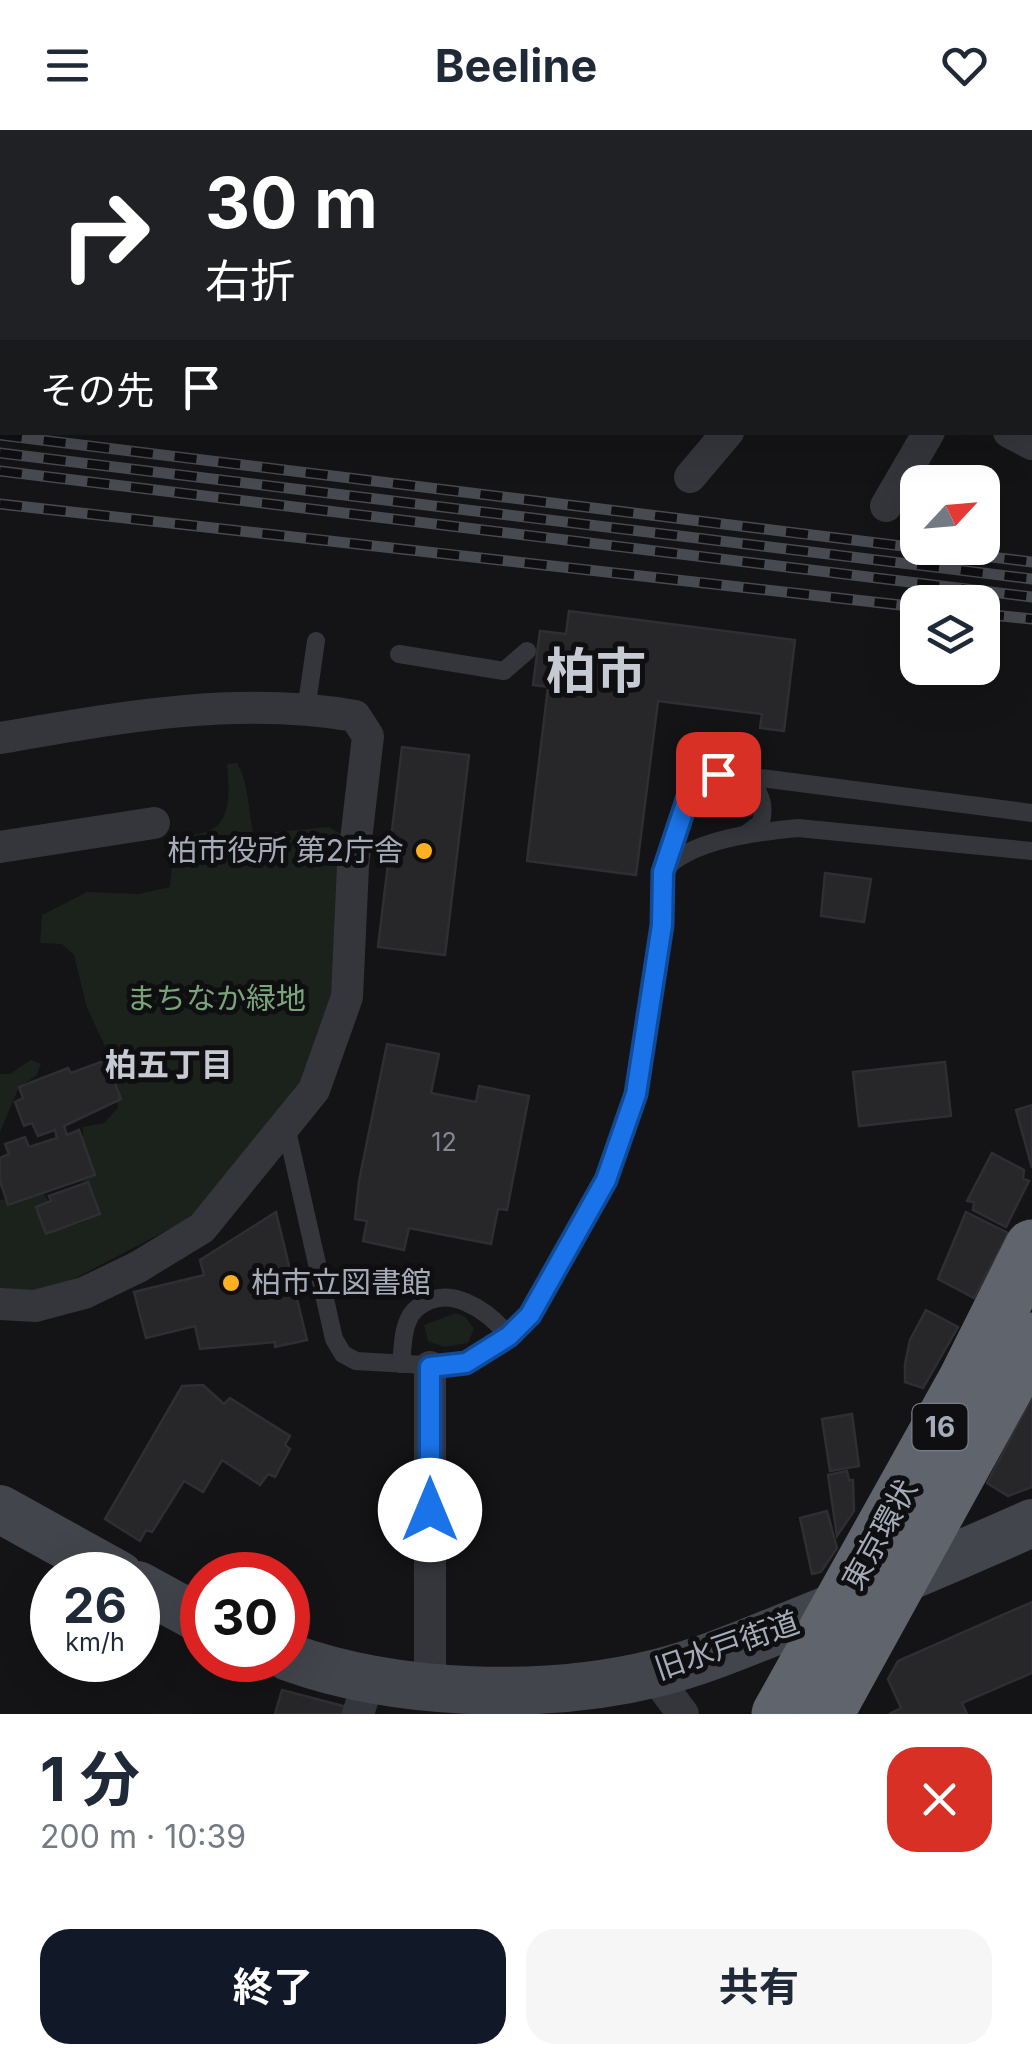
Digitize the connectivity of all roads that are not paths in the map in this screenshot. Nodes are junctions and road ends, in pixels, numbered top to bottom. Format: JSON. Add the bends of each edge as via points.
{"nodes":[{"id":1,"x":726,"y":435,"type":"edge"},
{"id":2,"x":927,"y":435,"type":"edge"},
{"id":3,"x":690,"y":478,"type":"dead end"},
{"id":4,"x":886,"y":506,"type":"dead end"},
{"id":5,"x":316,"y":641,"type":"dead end"},
{"id":6,"x":527,"y":651,"type":"dead end"},
{"id":7,"x":399,"y":654,"type":"dead end"},
{"id":8,"x":306,"y":710,"type":"junction"},
{"id":9,"x":0,"y":738,"type":"edge"},
{"id":10,"x":738,"y":776,"type":"junction"},
{"id":11,"x":1032,"y":813,"type":"edge"},
{"id":12,"x":680,"y":819,"type":"junction"},
{"id":13,"x":154,"y":823,"type":"dead end"},
{"id":14,"x":738,"y":838,"type":"junction"},
{"id":15,"x":707,"y":846,"type":"junction"},
{"id":16,"x":0,"y":847,"type":"edge"},
{"id":17,"x":1032,"y":852,"type":"edge"},
{"id":18,"x":663,"y":872,"type":"junction"},
{"id":19,"x":285,"y":1124,"type":"junction"},
{"id":20,"x":1032,"y":1247,"type":"edge"},
{"id":21,"x":0,"y":1304,"type":"edge"},
{"id":22,"x":509,"y":1336,"type":"junction"},
{"id":23,"x":1032,"y":1340,"type":"edge"},
{"id":24,"x":415,"y":1366,"type":"junction"},
{"id":25,"x":0,"y":1509,"type":"edge"},
{"id":26,"x":1032,"y":1523,"type":"edge"},
{"id":27,"x":78,"y":1552,"type":"edge"},
{"id":28,"x":902,"y":1580,"type":"junction"},
{"id":29,"x":842,"y":1604,"type":"junction"},
{"id":30,"x":310,"y":1668,"type":"edge"},
{"id":31,"x":653,"y":1674,"type":"junction"},
{"id":32,"x":430,"y":1688,"type":"junction"},
{"id":33,"x":363,"y":1696,"type":"edge"},
{"id":34,"x":682,"y":1714,"type":"edge"},
{"id":35,"x":779,"y":1714,"type":"edge"},
{"id":36,"x":826,"y":1714,"type":"edge"}],
"edges":[{"from":1,"to":3,"type":"street"},
{"from":2,"to":4,"type":"street"},
{"from":5,"to":8,"type":"lane"},
{"from":6,"to":7,"type":"lane","via":[[504,671]]},
{"from":8,"to":9,"type":"street","via":[[155,711]]},
{"from":8,"to":19,"type":"street","via":[[354,716],[368,736],[347,997],[314,1090]]},
{"from":10,"to":11,"type":"lane"},
{"from":10,"to":12,"type":"lane","via":[[704,776],[692,785]]},
{"from":10,"to":14,"type":"lane","via":[[750,781],[764,804],[761,823]]},
{"from":12,"to":15,"type":"lane"},
{"from":12,"to":18,"type":"lane"},
{"from":13,"to":16,"type":"street"},
{"from":14,"to":15,"type":"lane"},
{"from":14,"to":17,"type":"lane","via":[[798,828]]},
{"from":15,"to":18,"type":"lane"},
{"from":18,"to":22,"type":"lane","via":[[659,942],[628,1124],[606,1180],[530,1315]]},
{"from":19,"to":21,"type":"street","via":[[202,1228],[84,1292],[35,1306]]},
{"from":19,"to":24,"type":"lane","via":[[334,1339],[356,1361]]},
{"from":20,"to":29,"type":"highway","name":"東京環状","number":"16"},
{"from":22,"to":24,"type":"lane","via":[[466,1363]]},
{"from":22,"to":24,"type":"lane","via":[[472,1303],[431,1302],[414,1312],[405,1331]]},
{"from":23,"to":28,"type":"highway","name":"東京環状","number":"16"},
{"from":24,"to":32,"type":"street"},
{"from":25,"to":27,"type":"street"},
{"from":26,"to":28,"type":"street","name":"旧水戸街道"},
{"from":28,"to":29,"type":"street","name":"旧水戸街道"},
{"from":28,"to":36,"type":"highway","name":"東京環状","number":"16"},
{"from":29,"to":31,"type":"street","name":"旧水戸街道"},
{"from":29,"to":35,"type":"highway","name":"東京環状","number":"16"},
{"from":30,"to":33,"type":"street","name":"旧水戸街道"},
{"from":31,"to":32,"type":"street","name":"旧水戸街道","via":[[540,1688]]},
{"from":31,"to":34,"type":"street"},
{"from":32,"to":33,"type":"street","name":"旧水戸街道"}]}
